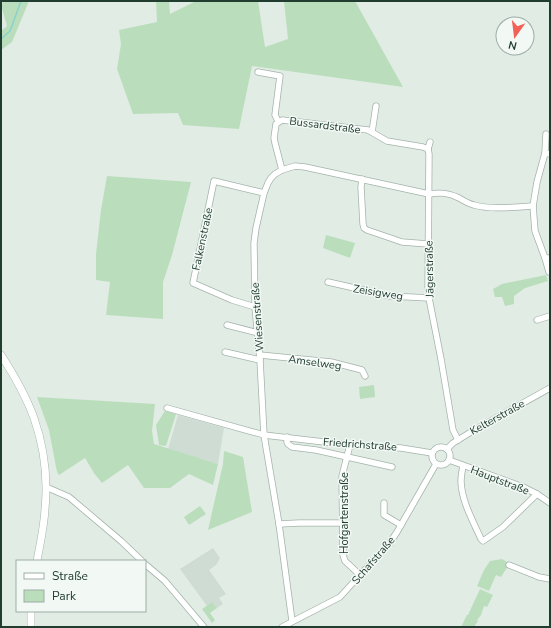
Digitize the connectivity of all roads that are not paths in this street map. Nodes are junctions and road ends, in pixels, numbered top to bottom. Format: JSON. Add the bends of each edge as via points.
{"nodes":[{"id":1,"x":258,"y":72,"type":"dead end"},
{"id":2,"x":376,"y":106,"type":"dead end"},
{"id":3,"x":278,"y":121,"type":"junction"},
{"id":4,"x":372,"y":132,"type":"junction"},
{"id":5,"x":546,"y":134,"type":"dead end"},
{"id":6,"x":430,"y":142,"type":"dead end"},
{"id":7,"x":428,"y":149,"type":"junction"},
{"id":8,"x":547,"y":154,"type":"edge"},
{"id":9,"x":282,"y":170,"type":"junction"},
{"id":10,"x":362,"y":179,"type":"junction"},
{"id":11,"x":264,"y":193,"type":"junction"},
{"id":12,"x":429,"y":194,"type":"junction"},
{"id":13,"x":533,"y":206,"type":"junction"},
{"id":14,"x":428,"y":244,"type":"junction"},
{"id":15,"x":547,"y":258,"type":"edge"},
{"id":16,"x":549,"y":272,"type":"edge"},
{"id":17,"x":328,"y":282,"type":"dead end"},
{"id":18,"x":429,"y":298,"type":"junction"},
{"id":19,"x":255,"y":306,"type":"junction"},
{"id":20,"x":550,"y":316,"type":"edge"},
{"id":21,"x":537,"y":320,"type":"dead end"},
{"id":22,"x":227,"y":325,"type":"dead end"},
{"id":23,"x":258,"y":333,"type":"junction"},
{"id":24,"x":225,"y":352,"type":"dead end"},
{"id":25,"x":1,"y":355,"type":"edge"},
{"id":26,"x":260,"y":358,"type":"junction"},
{"id":27,"x":366,"y":376,"type":"dead end"},
{"id":28,"x":550,"y":388,"type":"edge"},
{"id":29,"x":167,"y":408,"type":"dead end"},
{"id":30,"x":264,"y":435,"type":"junction"},
{"id":31,"x":287,"y":437,"type":"junction"},
{"id":32,"x":458,"y":440,"type":"junction"},
{"id":33,"x":350,"y":445,"type":"junction"},
{"id":34,"x":447,"y":449,"type":"junction"},
{"id":35,"x":432,"y":453,"type":"junction"},
{"id":36,"x":346,"y":457,"type":"junction"},
{"id":37,"x":449,"y":460,"type":"junction"},
{"id":38,"x":436,"y":464,"type":"junction"},
{"id":39,"x":463,"y":466,"type":"junction"},
{"id":40,"x":392,"y":467,"type":"dead end"},
{"id":41,"x":46,"y":487,"type":"junction"},
{"id":42,"x":537,"y":494,"type":"junction"},
{"id":43,"x":550,"y":502,"type":"edge"},
{"id":44,"x":384,"y":503,"type":"dead end"},
{"id":45,"x":342,"y":523,"type":"junction"},
{"id":46,"x":279,"y":524,"type":"junction"},
{"id":47,"x":402,"y":525,"type":"junction"},
{"id":48,"x":38,"y":560,"type":"edge"},
{"id":49,"x":141,"y":560,"type":"edge"},
{"id":50,"x":146,"y":565,"type":"edge"},
{"id":51,"x":509,"y":565,"type":"dead end"},
{"id":52,"x":360,"y":575,"type":"junction"},
{"id":53,"x":550,"y":579,"type":"edge"},
{"id":54,"x":31,"y":612,"type":"edge"},
{"id":55,"x":292,"y":621,"type":"junction"},
{"id":56,"x":31,"y":627,"type":"edge"},
{"id":57,"x":204,"y":627,"type":"edge"},
{"id":58,"x":282,"y":627,"type":"edge"}],
"edges":[{"from":1,"to":3,"type":"street","name":"Bussardstraße","via":[[280,76],[275,115]]},
{"from":2,"to":4,"type":"street","name":"Bussardstraße"},
{"from":3,"to":4,"type":"street","name":"Bussardstraße","via":[[287,120]]},
{"from":3,"to":9,"type":"street","name":"Bussardstraße","via":[[274,138]]},
{"from":4,"to":7,"type":"street","name":"Bussardstraße","via":[[388,141]]},
{"from":5,"to":8,"type":"street"},
{"from":6,"to":7,"type":"street","name":"Jägerstraße"},
{"from":7,"to":12,"type":"street","name":"Jägerstraße"},
{"from":8,"to":13,"type":"street","via":[[537,182]]},
{"from":9,"to":10,"type":"street","via":[[295,166],[305,167]]},
{"from":9,"to":11,"type":"street","name":"Wiesenstraße","via":[[271,178]]},
{"from":10,"to":12,"type":"street"},
{"from":10,"to":14,"type":"street","via":[[364,228],[402,242]]},
{"from":11,"to":19,"type":"street","name":"Wiesenstraße","via":[[254,244]]},
{"from":11,"to":19,"type":"street","name":"Falkenstraße","via":[[214,180],[192,283],[232,300]]},
{"from":12,"to":13,"type":"street","via":[[446,193],[480,206]]},
{"from":12,"to":14,"type":"street","name":"Jägerstraße"},
{"from":13,"to":15,"type":"street","via":[[535,231]]},
{"from":14,"to":18,"type":"street","name":"Jägerstraße"},
{"from":15,"to":16,"type":"street"},
{"from":17,"to":18,"type":"street","name":"Zeisigweg","via":[[390,296]]},
{"from":18,"to":32,"type":"street","name":"Jägerstraße","via":[[453,430]]},
{"from":19,"to":23,"type":"street","name":"Wiesenstraße"},
{"from":20,"to":21,"type":"street"},
{"from":22,"to":23,"type":"street"},
{"from":23,"to":26,"type":"street","name":"Wiesenstraße"},
{"from":24,"to":26,"type":"street","name":"Amselweg"},
{"from":25,"to":41,"type":"street","via":[[34,418],[44,462]]},
{"from":26,"to":27,"type":"street","name":"Amselweg","via":[[331,362],[362,370]]},
{"from":26,"to":30,"type":"street","name":"Wiesenstraße"},
{"from":28,"to":32,"type":"street","name":"Kelterstraße"},
{"from":29,"to":30,"type":"street","name":"Friedrichstraße"},
{"from":30,"to":31,"type":"street","name":"Friedrichstraße"},
{"from":30,"to":46,"type":"street","name":"Wiesenstraße"},
{"from":31,"to":33,"type":"street","name":"Friedrichstraße"},
{"from":31,"to":36,"type":"street","name":"Friedrichstraße","via":[[287,442],[292,447]]},
{"from":32,"to":34,"type":"street","name":"Kelterstraße"},
{"from":33,"to":35,"type":"street","name":"Friedrichstraße"},
{"from":33,"to":36,"type":"street","name":"Hofgartenstraße"},
{"from":34,"to":35,"type":"street","via":[[442,447]]},
{"from":34,"to":37,"type":"street"},
{"from":35,"to":38,"type":"street"},
{"from":36,"to":40,"type":"street","name":"Friedrichstraße"},
{"from":36,"to":45,"type":"street","name":"Hofgartenstraße","via":[[342,476]]},
{"from":37,"to":38,"type":"street","via":[[443,465]]},
{"from":37,"to":39,"type":"street","name":"Hauptstraße"},
{"from":38,"to":47,"type":"street","name":"Schafstraße"},
{"from":39,"to":42,"type":"street","name":"Hauptstraße"},
{"from":39,"to":42,"type":"street","via":[[462,491],[483,540],[503,527]]},
{"from":41,"to":48,"type":"street"},
{"from":41,"to":49,"type":"street","via":[[68,497]]},
{"from":42,"to":43,"type":"street","name":"Hauptstraße"},
{"from":44,"to":47,"type":"street","via":[[384,515]]},
{"from":45,"to":46,"type":"street"},
{"from":45,"to":52,"type":"street","name":"Hofgartenstraße","via":[[345,561]]},
{"from":46,"to":55,"type":"street","name":"Wiesenstraße"},
{"from":47,"to":52,"type":"street","name":"Schafstraße","via":[[389,544]]},
{"from":50,"to":57,"type":"street","via":[[165,581]]},
{"from":51,"to":53,"type":"street"},
{"from":52,"to":55,"type":"street","name":"Schafstraße","via":[[340,597]]},
{"from":54,"to":56,"type":"street"},
{"from":55,"to":58,"type":"street","name":"Schafstraße"}]}
